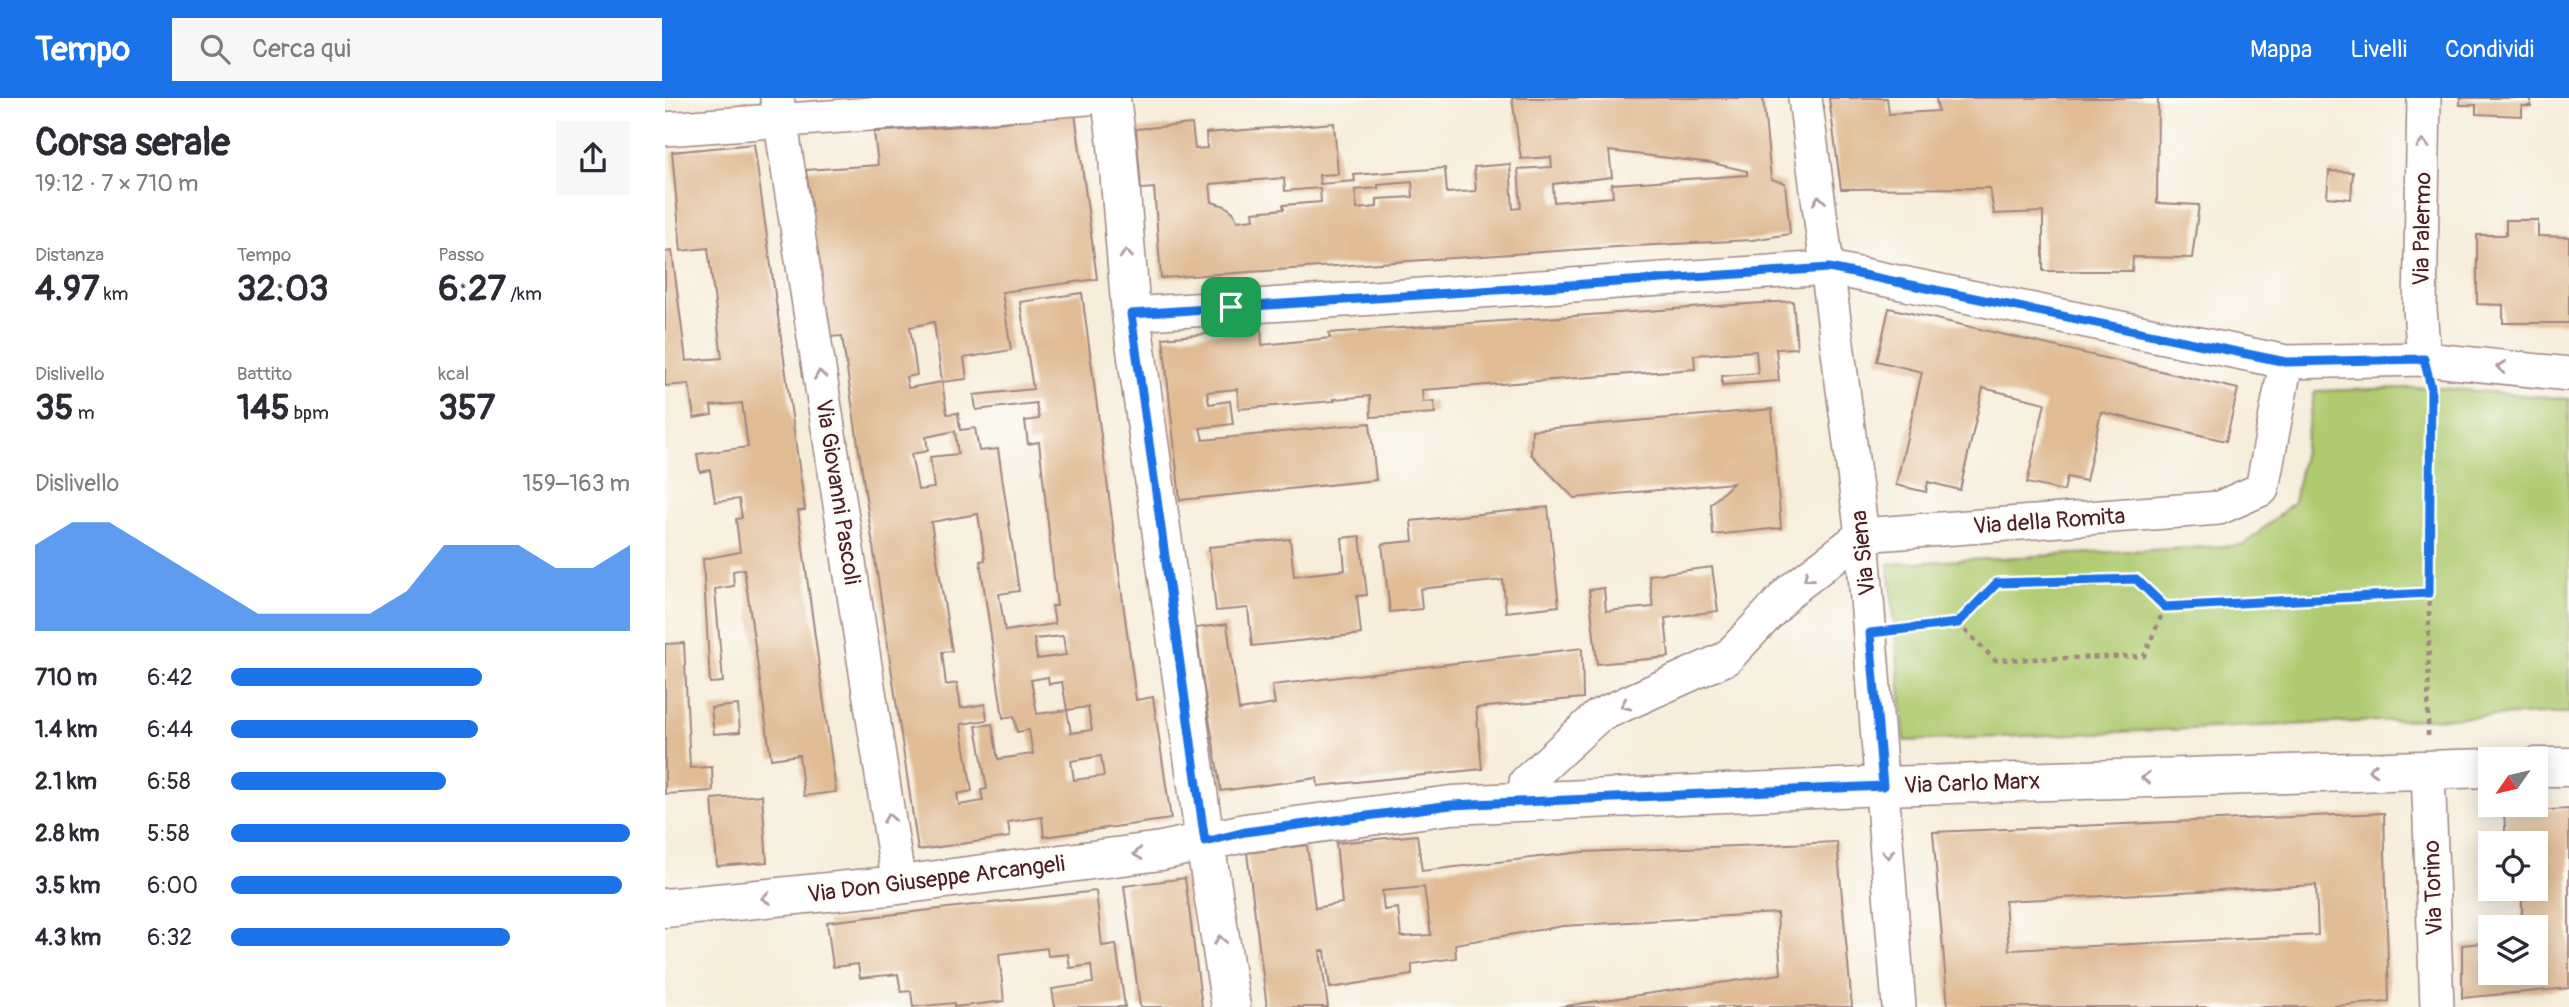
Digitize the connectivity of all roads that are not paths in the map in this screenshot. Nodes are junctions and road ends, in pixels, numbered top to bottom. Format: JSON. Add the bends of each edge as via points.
{"nodes":[{"id":1,"x":1088,"y":98,"type":"edge"},
{"id":2,"x":1111,"y":98,"type":"edge"},
{"id":3,"x":1805,"y":98,"type":"edge"},
{"id":4,"x":2424,"y":98,"type":"edge"},
{"id":5,"x":778,"y":108,"type":"edge"},
{"id":6,"x":665,"y":129,"type":"edge"},
{"id":7,"x":1829,"y":268,"type":"junction"},
{"id":8,"x":1131,"y":314,"type":"junction"},
{"id":9,"x":2424,"y":359,"type":"junction"},
{"id":10,"x":2286,"y":362,"type":"junction"},
{"id":11,"x":2569,"y":374,"type":"edge"},
{"id":12,"x":1862,"y":535,"type":"junction"},
{"id":13,"x":2548,"y":767,"type":"edge"},
{"id":14,"x":2569,"y":767,"type":"edge"},
{"id":15,"x":2478,"y":768,"type":"edge"},
{"id":16,"x":2428,"y":769,"type":"junction"},
{"id":17,"x":1883,"y":786,"type":"junction"},
{"id":18,"x":1528,"y":802,"type":"junction"},
{"id":19,"x":1205,"y":842,"type":"junction"},
{"id":20,"x":899,"y":885,"type":"junction"},
{"id":21,"x":665,"y":908,"type":"edge"},
{"id":22,"x":1231,"y":1007,"type":"edge"},
{"id":23,"x":1899,"y":1007,"type":"edge"},
{"id":24,"x":2437,"y":1007,"type":"edge"}],
"edges":[{"from":1,"to":5,"type":"street"},
{"from":8,"to":2,"type":"street","one_way":true},
{"from":7,"to":3,"type":"street","name":"Via Siena","one_way":true},
{"from":9,"to":4,"type":"street","name":"Via Palermo","one_way":true,"via":[[2420,309]]},
{"from":5,"to":6,"type":"street"},
{"from":20,"to":5,"type":"street","name":"Via Giovanni Pascoli","one_way":true},
{"from":7,"to":8,"type":"street"},
{"from":7,"to":10,"type":"street"},
{"from":7,"to":12,"type":"street","name":"Via Siena"},
{"from":8,"to":19,"type":"street"},
{"from":9,"to":10,"type":"street"},
{"from":11,"to":9,"type":"street","one_way":true},
{"from":10,"to":12,"type":"street","name":"Via della Romita","via":[[2262,489],[2219,508]]},
{"from":12,"to":17,"type":"street","name":"Via Siena"},
{"from":12,"to":18,"type":"street","one_way":true,"via":[[1790,592],[1727,658],[1598,716],[1527,782]]},
{"from":13,"to":14,"type":"street"},
{"from":15,"to":16,"type":"street","name":"Via Carlo Marx"},
{"from":16,"to":17,"type":"street","name":"Via Carlo Marx","one_way":true},
{"from":16,"to":24,"type":"street","name":"Via Torino"},
{"from":17,"to":18,"type":"street","name":"Via Carlo Marx"},
{"from":17,"to":23,"type":"street","name":"Via Siena","one_way":true},
{"from":18,"to":19,"type":"street","name":"Via Carlo Marx","via":[[1451,805],[1245,832]]},
{"from":19,"to":20,"type":"street","name":"Via Don Giuseppe Arcangeli","one_way":true},
{"from":22,"to":19,"type":"street","one_way":true},
{"from":20,"to":21,"type":"street","name":"Via Don Giuseppe Arcangeli","one_way":true}]}
